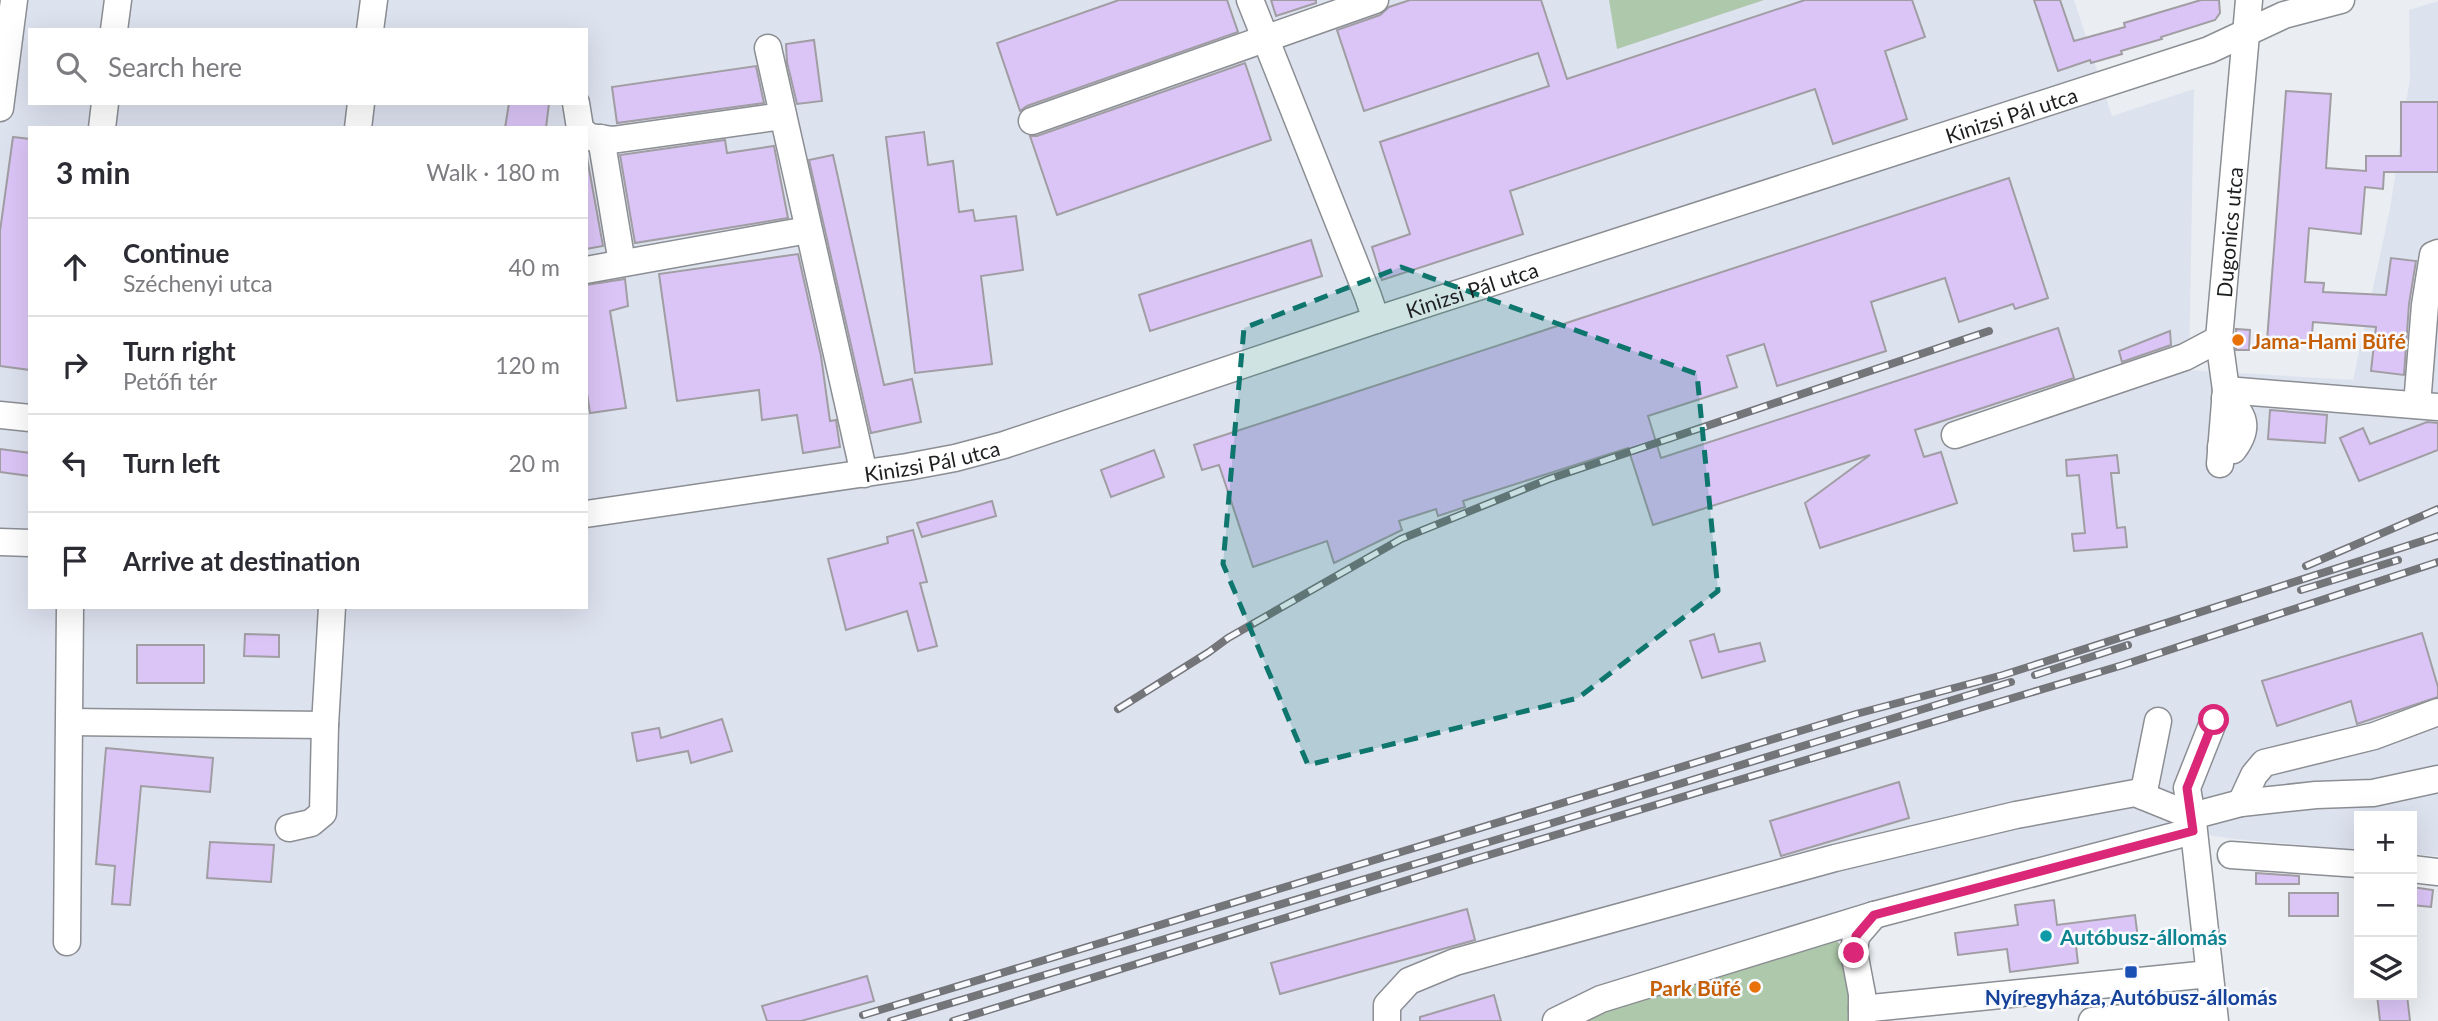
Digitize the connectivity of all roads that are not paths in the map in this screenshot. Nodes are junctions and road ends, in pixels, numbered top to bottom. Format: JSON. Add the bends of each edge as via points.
{"nodes":[{"id":1,"x":14,"y":0,"type":"edge"},
{"id":2,"x":118,"y":0,"type":"edge"},
{"id":3,"x":374,"y":0,"type":"edge"},
{"id":4,"x":1250,"y":0,"type":"edge"},
{"id":5,"x":1375,"y":0,"type":"edge"},
{"id":6,"x":2249,"y":0,"type":"edge"},
{"id":7,"x":2341,"y":0,"type":"edge"},
{"id":8,"x":114,"y":28,"type":"edge"},
{"id":9,"x":370,"y":28,"type":"edge"},
{"id":10,"x":2246,"y":33,"type":"junction"},
{"id":11,"x":1265,"y":39,"type":"junction"},
{"id":12,"x":768,"y":48,"type":"dead end"},
{"id":13,"x":105,"y":105,"type":"edge"},
{"id":14,"x":361,"y":105,"type":"edge"},
{"id":15,"x":577,"y":105,"type":"edge"},
{"id":16,"x":0,"y":108,"type":"edge"},
{"id":17,"x":783,"y":116,"type":"junction"},
{"id":18,"x":1032,"y":121,"type":"dead end"},
{"id":19,"x":102,"y":126,"type":"edge"},
{"id":20,"x":358,"y":126,"type":"edge"},
{"id":21,"x":586,"y":126,"type":"edge"},
{"id":22,"x":589,"y":133,"type":"edge"},
{"id":23,"x":808,"y":230,"type":"junction"},
{"id":24,"x":2438,"y":253,"type":"edge"},
{"id":25,"x":622,"y":263,"type":"junction"},
{"id":26,"x":588,"y":270,"type":"edge"},
{"id":27,"x":2432,"y":304,"type":"edge"},
{"id":28,"x":1376,"y":320,"type":"junction"},
{"id":29,"x":2219,"y":339,"type":"junction"},
{"id":30,"x":2226,"y":394,"type":"junction"},
{"id":31,"x":2428,"y":406,"type":"edge"},
{"id":32,"x":0,"y":415,"type":"edge"},
{"id":33,"x":28,"y":418,"type":"edge"},
{"id":34,"x":1955,"y":435,"type":"dead end"},
{"id":35,"x":2220,"y":455,"type":"dead end"},
{"id":36,"x":864,"y":474,"type":"junction"},
{"id":37,"x":588,"y":514,"type":"edge"},
{"id":38,"x":0,"y":542,"type":"edge"},
{"id":39,"x":28,"y":543,"type":"edge"},
{"id":40,"x":70,"y":609,"type":"edge"},
{"id":41,"x":332,"y":609,"type":"edge"},
{"id":42,"x":2438,"y":712,"type":"edge"},
{"id":43,"x":2214,"y":720,"type":"dead end"},
{"id":44,"x":2158,"y":721,"type":"dead end"},
{"id":45,"x":70,"y":722,"type":"junction"},
{"id":46,"x":325,"y":725,"type":"junction"},
{"id":47,"x":2438,"y":779,"type":"edge"},
{"id":48,"x":2143,"y":796,"type":"junction"},
{"id":49,"x":2241,"y":803,"type":"junction"},
{"id":50,"x":2192,"y":823,"type":"junction"},
{"id":51,"x":289,"y":828,"type":"dead end"},
{"id":52,"x":2231,"y":855,"type":"dead end"},
{"id":53,"x":2354,"y":864,"type":"edge"},
{"id":54,"x":2417,"y":870,"type":"edge"},
{"id":55,"x":2438,"y":872,"type":"edge"},
{"id":56,"x":1874,"y":915,"type":"junction"},
{"id":57,"x":1830,"y":929,"type":"junction"},
{"id":58,"x":67,"y":942,"type":"dead end"},
{"id":59,"x":1854,"y":953,"type":"junction"},
{"id":60,"x":2209,"y":974,"type":"junction"},
{"id":61,"x":1862,"y":1015,"type":"edge"},
{"id":62,"x":2214,"y":1015,"type":"edge"},
{"id":63,"x":1387,"y":1021,"type":"edge"},
{"id":64,"x":1556,"y":1021,"type":"edge"},
{"id":65,"x":2092,"y":1021,"type":"edge"}],
"edges":[{"from":1,"to":16,"type":"street"},
{"from":2,"to":8,"type":"street"},
{"from":3,"to":9,"type":"street"},
{"from":4,"to":11,"type":"street"},
{"from":5,"to":11,"type":"street"},
{"from":6,"to":10,"type":"street","name":"Dugonics utca"},
{"from":7,"to":10,"type":"street","name":"Kinizsi Pál utca","via":[[2284,15]]},
{"from":10,"to":28,"type":"street","name":"Kinizsi Pál utca","via":[[2209,50]]},
{"from":10,"to":29,"type":"street","name":"Dugonics utca"},
{"from":11,"to":18,"type":"street"},
{"from":11,"to":28,"type":"street"},
{"from":12,"to":17,"type":"street"},
{"from":13,"to":19,"type":"street"},
{"from":14,"to":20,"type":"street"},
{"from":15,"to":21,"type":"street"},
{"from":17,"to":22,"type":"street","via":[[612,140]]},
{"from":17,"to":23,"type":"street"},
{"from":22,"to":25,"type":"street"},
{"from":23,"to":25,"type":"street"},
{"from":23,"to":36,"type":"street"},
{"from":24,"to":27,"type":"street","via":[[2433,255]]},
{"from":25,"to":26,"type":"street"},
{"from":27,"to":31,"type":"street"},
{"from":28,"to":36,"type":"street","name":"Kinizsi Pál utca","via":[[1004,445]]},
{"from":29,"to":30,"type":"street","name":"Dugonics utca"},
{"from":29,"to":34,"type":"street","via":[[2185,357]]},
{"from":30,"to":31,"type":"street"},
{"from":30,"to":35,"type":"street","name":"Dugonics utca"},
{"from":32,"to":33,"type":"street"},
{"from":36,"to":37,"type":"street","name":"Kinizsi Pál utca"},
{"from":38,"to":39,"type":"street"},
{"from":40,"to":45,"type":"street"},
{"from":41,"to":46,"type":"street"},
{"from":42,"to":49,"type":"street","via":[[2374,736],[2264,763]]},
{"from":43,"to":50,"type":"street","via":[[2187,788]]},
{"from":44,"to":48,"type":"street"},
{"from":45,"to":46,"type":"street"},
{"from":45,"to":58,"type":"street"},
{"from":46,"to":51,"type":"street","via":[[323,813]]},
{"from":47,"to":49,"type":"street","via":[[2373,793]]},
{"from":48,"to":50,"type":"street"},
{"from":48,"to":63,"type":"street","via":[[2135,793],[2016,814],[1835,858],[1455,962],[1409,981],[1387,1004]]},
{"from":49,"to":50,"type":"street"},
{"from":50,"to":56,"type":"street"},
{"from":50,"to":60,"type":"street"},
{"from":52,"to":53,"type":"street"},
{"from":54,"to":55,"type":"street"},
{"from":56,"to":57,"type":"street"},
{"from":56,"to":59,"type":"street","via":[[1856,936]]},
{"from":57,"to":59,"type":"street"},
{"from":57,"to":64,"type":"street","via":[[1601,999]]},
{"from":59,"to":61,"type":"street"},
{"from":60,"to":61,"type":"street"},
{"from":60,"to":62,"type":"street"},
{"from":62,"to":65,"type":"street"}]}
